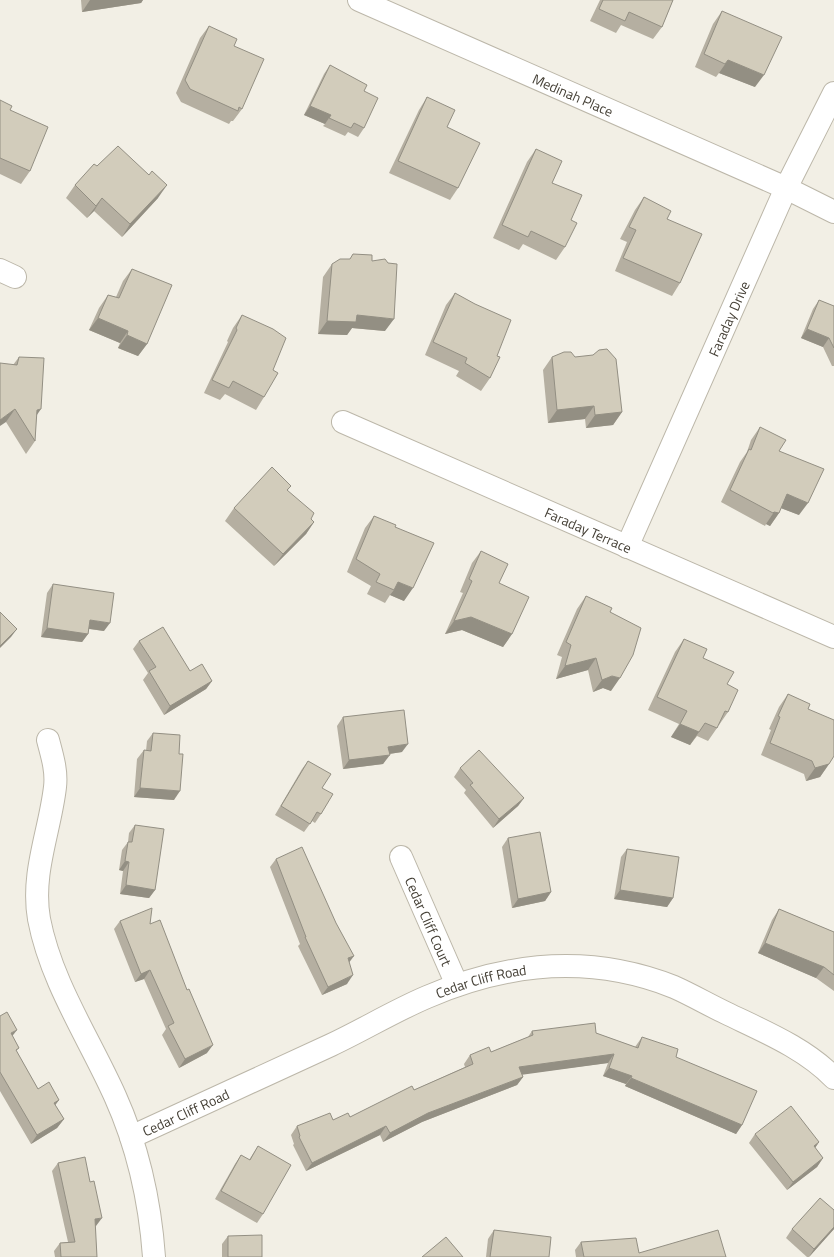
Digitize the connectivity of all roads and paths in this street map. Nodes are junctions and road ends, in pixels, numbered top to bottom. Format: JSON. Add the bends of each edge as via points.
{"nodes":[{"id":1,"x":359,"y":0,"type":"edge"},
{"id":2,"x":834,"y":93,"type":"edge"},
{"id":3,"x":786,"y":188,"type":"junction"},
{"id":4,"x":834,"y":212,"type":"edge"},
{"id":5,"x":343,"y":422,"type":"dead end"},
{"id":6,"x":627,"y":547,"type":"junction"},
{"id":7,"x":834,"y":638,"type":"edge"},
{"id":8,"x":48,"y":740,"type":"dead end"},
{"id":9,"x":400,"y":857,"type":"dead end"},
{"id":10,"x":456,"y":985,"type":"junction"},
{"id":11,"x":834,"y":1078,"type":"edge"},
{"id":12,"x":131,"y":1137,"type":"junction"},
{"id":13,"x":154,"y":1257,"type":"edge"}],
"edges":[{"from":1,"to":3,"type":"street","name":"Medinah Place"},
{"from":2,"to":3,"type":"street","name":"Faraday Drive"},
{"from":3,"to":4,"type":"street","name":"Medinah Place"},
{"from":3,"to":6,"type":"street","name":"Faraday Drive"},
{"from":5,"to":6,"type":"street","name":"Faraday Terrace"},
{"from":6,"to":7,"type":"street","name":"Faraday Terrace"},
{"from":8,"to":12,"type":"street","name":"Cedar Cliff Road","via":[[55,768],[55,787],[37,886],[44,941],[68,1002],[115,1096]]},
{"from":9,"to":10,"type":"street","name":"Cedar Cliff Court"},
{"from":10,"to":11,"type":"street","name":"Cedar Cliff Road","via":[[512,969],[552,965],[602,968],[635,975],[674,988],[798,1049]]},
{"from":10,"to":12,"type":"street","name":"Cedar Cliff Road"},
{"from":12,"to":13,"type":"street","name":"Cedar Cliff Road","via":[[149,1208]]}]}
